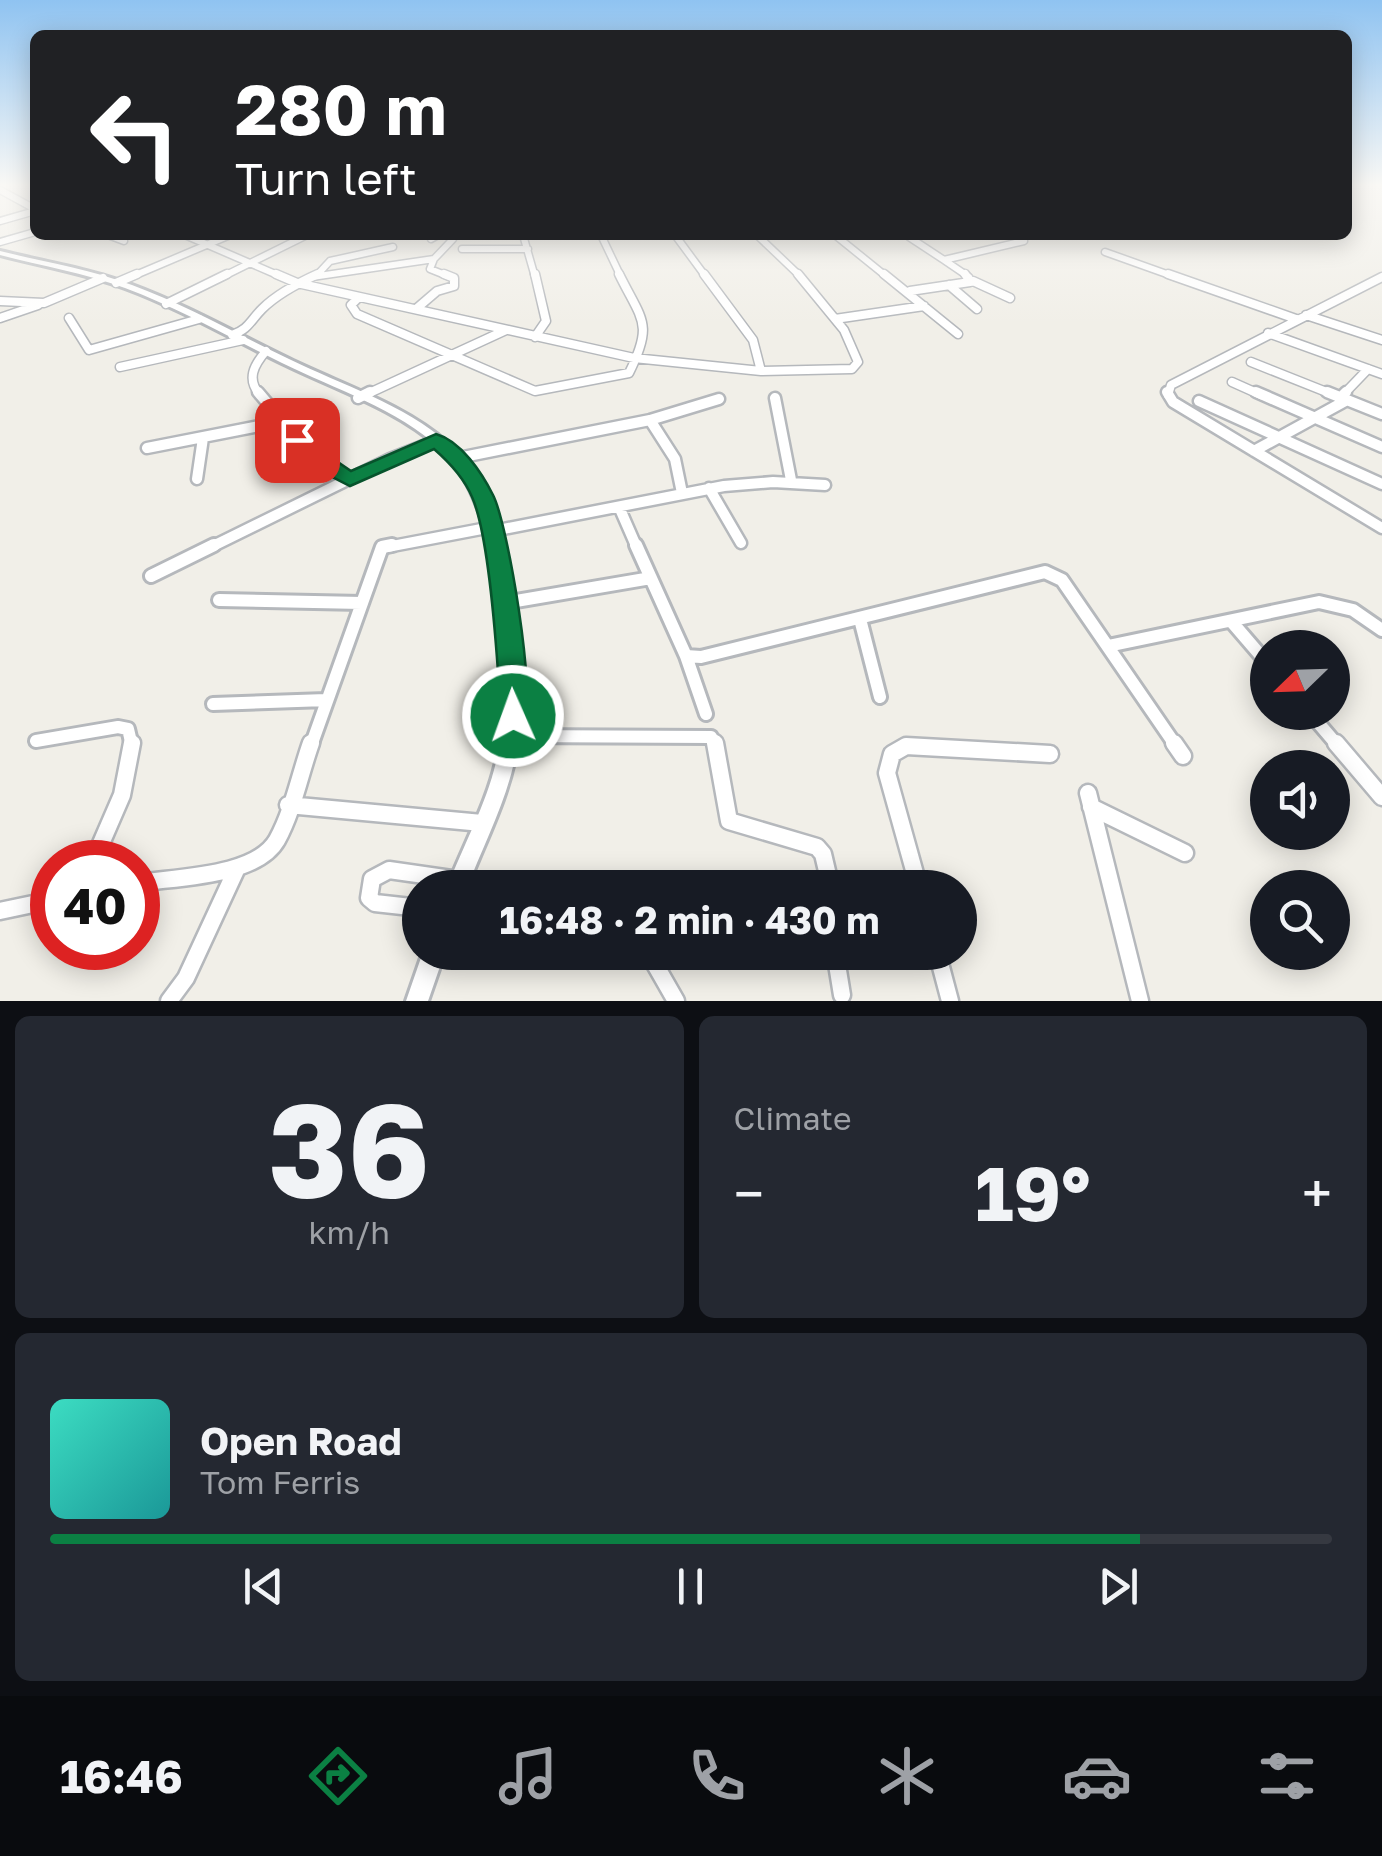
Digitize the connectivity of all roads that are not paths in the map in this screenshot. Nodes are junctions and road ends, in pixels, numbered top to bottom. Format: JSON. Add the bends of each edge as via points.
{"nodes":[{"id":1,"x":30,"y":233,"type":"edge"},
{"id":2,"x":196,"y":240,"type":"edge"},
{"id":3,"x":219,"y":240,"type":"edge"},
{"id":4,"x":298,"y":240,"type":"edge"},
{"id":5,"x":452,"y":240,"type":"edge"},
{"id":6,"x":525,"y":240,"type":"edge"},
{"id":7,"x":603,"y":240,"type":"edge"},
{"id":8,"x":679,"y":240,"type":"edge"},
{"id":9,"x":762,"y":240,"type":"edge"},
{"id":10,"x":842,"y":240,"type":"edge"},
{"id":11,"x":914,"y":240,"type":"edge"},
{"id":12,"x":1024,"y":241,"type":"dead end"},
{"id":13,"x":0,"y":242,"type":"edge"},
{"id":14,"x":208,"y":245,"type":"junction"},
{"id":15,"x":393,"y":247,"type":"dead end"},
{"id":16,"x":462,"y":249,"type":"dead end"},
{"id":17,"x":528,"y":249,"type":"junction"},
{"id":18,"x":1105,"y":252,"type":"dead end"},
{"id":19,"x":0,"y":254,"type":"edge"},
{"id":20,"x":434,"y":259,"type":"junction"},
{"id":21,"x":944,"y":260,"type":"junction"},
{"id":22,"x":251,"y":264,"type":"junction"},
{"id":23,"x":318,"y":274,"type":"junction"},
{"id":24,"x":1382,"y":277,"type":"edge"},
{"id":25,"x":110,"y":280,"type":"junction"},
{"id":26,"x":973,"y":281,"type":"junction"},
{"id":27,"x":296,"y":283,"type":"junction"},
{"id":28,"x":949,"y":286,"type":"junction"},
{"id":29,"x":910,"y":291,"type":"junction"},
{"id":30,"x":358,"y":298,"type":"junction"},
{"id":31,"x":1010,"y":298,"type":"dead end"},
{"id":32,"x":0,"y":301,"type":"edge"},
{"id":33,"x":44,"y":302,"type":"junction"},
{"id":34,"x":166,"y":304,"type":"junction"},
{"id":35,"x":924,"y":306,"type":"junction"},
{"id":36,"x":416,"y":309,"type":"junction"},
{"id":37,"x":977,"y":309,"type":"dead end"},
{"id":38,"x":1300,"y":317,"type":"junction"},
{"id":39,"x":0,"y":318,"type":"edge"},
{"id":40,"x":69,"y":318,"type":"dead end"},
{"id":41,"x":835,"y":319,"type":"junction"},
{"id":42,"x":198,"y":320,"type":"junction"},
{"id":43,"x":506,"y":330,"type":"junction"},
{"id":44,"x":1268,"y":333,"type":"junction"},
{"id":45,"x":958,"y":334,"type":"dead end"},
{"id":46,"x":535,"y":337,"type":"junction"},
{"id":47,"x":249,"y":340,"type":"junction"},
{"id":48,"x":1382,"y":340,"type":"edge"},
{"id":49,"x":456,"y":355,"type":"junction"},
{"id":50,"x":634,"y":358,"type":"junction"},
{"id":51,"x":1251,"y":362,"type":"dead end"},
{"id":52,"x":120,"y":368,"type":"dead end"},
{"id":53,"x":1368,"y":369,"type":"junction"},
{"id":54,"x":761,"y":371,"type":"junction"},
{"id":55,"x":1382,"y":374,"type":"edge"},
{"id":56,"x":1232,"y":382,"type":"dead end"},
{"id":57,"x":358,"y":398,"type":"junction"},
{"id":58,"x":774,"y":398,"type":"dead end"},
{"id":59,"x":719,"y":399,"type":"dead end"},
{"id":60,"x":1344,"y":399,"type":"junction"},
{"id":61,"x":1198,"y":401,"type":"dead end"},
{"id":62,"x":1382,"y":414,"type":"edge"},
{"id":63,"x":1316,"y":418,"type":"junction"},
{"id":64,"x":650,"y":420,"type":"junction"},
{"id":65,"x":280,"y":422,"type":"junction"},
{"id":66,"x":203,"y":438,"type":"junction"},
{"id":67,"x":1280,"y":438,"type":"junction"},
{"id":68,"x":436,"y":440,"type":"junction"},
{"id":69,"x":1382,"y":447,"type":"edge"},
{"id":70,"x":146,"y":448,"type":"dead end"},
{"id":71,"x":1254,"y":451,"type":"junction"},
{"id":72,"x":458,"y":458,"type":"junction"},
{"id":73,"x":197,"y":479,"type":"dead end"},
{"id":74,"x":350,"y":480,"type":"junction"},
{"id":75,"x":791,"y":480,"type":"junction"},
{"id":76,"x":1382,"y":484,"type":"edge"},
{"id":77,"x":825,"y":485,"type":"dead end"},
{"id":78,"x":708,"y":488,"type":"junction"},
{"id":79,"x":682,"y":493,"type":"junction"},
{"id":80,"x":620,"y":509,"type":"junction"},
{"id":81,"x":1382,"y":528,"type":"edge"},
{"id":82,"x":492,"y":529,"type":"junction"},
{"id":83,"x":741,"y":543,"type":"dead end"},
{"id":84,"x":151,"y":576,"type":"dead end"},
{"id":85,"x":652,"y":578,"type":"junction"},
{"id":86,"x":219,"y":600,"type":"dead end"},
{"id":87,"x":362,"y":603,"type":"junction"},
{"id":88,"x":504,"y":604,"type":"junction"},
{"id":89,"x":860,"y":619,"type":"junction"},
{"id":90,"x":1231,"y":621,"type":"junction"},
{"id":91,"x":1382,"y":630,"type":"edge"},
{"id":92,"x":1250,"y":643,"type":"edge"},
{"id":93,"x":1108,"y":646,"type":"junction"},
{"id":94,"x":686,"y":656,"type":"junction"},
{"id":95,"x":880,"y":697,"type":"dead end"},
{"id":96,"x":326,"y":700,"type":"junction"},
{"id":97,"x":213,"y":704,"type":"dead end"},
{"id":98,"x":706,"y":714,"type":"dead end"},
{"id":99,"x":1324,"y":730,"type":"edge"},
{"id":100,"x":510,"y":736,"type":"junction"},
{"id":101,"x":36,"y":741,"type":"dead end"},
{"id":102,"x":1050,"y":754,"type":"dead end"},
{"id":103,"x":1182,"y":756,"type":"dead end"},
{"id":104,"x":1382,"y":797,"type":"edge"},
{"id":105,"x":288,"y":805,"type":"junction"},
{"id":106,"x":482,"y":823,"type":"junction"},
{"id":107,"x":102,"y":840,"type":"edge"},
{"id":108,"x":1185,"y":853,"type":"dead end"},
{"id":109,"x":238,"y":868,"type":"junction"},
{"id":110,"x":463,"y":870,"type":"edge"},
{"id":111,"x":826,"y":870,"type":"edge"},
{"id":112,"x":914,"y":870,"type":"edge"},
{"id":113,"x":402,"y":872,"type":"edge"},
{"id":114,"x":160,"y":880,"type":"edge"},
{"id":115,"x":30,"y":905,"type":"edge"},
{"id":116,"x":402,"y":906,"type":"edge"},
{"id":117,"x":0,"y":911,"type":"edge"},
{"id":118,"x":428,"y":970,"type":"edge"},
{"id":119,"x":658,"y":970,"type":"edge"},
{"id":120,"x":839,"y":970,"type":"edge"},
{"id":121,"x":942,"y":970,"type":"edge"},
{"id":122,"x":842,"y":995,"type":"dead end"},
{"id":123,"x":170,"y":1001,"type":"edge"},
{"id":124,"x":417,"y":1001,"type":"edge"},
{"id":125,"x":676,"y":1001,"type":"edge"},
{"id":126,"x":950,"y":1001,"type":"edge"},
{"id":127,"x":1140,"y":1001,"type":"edge"}],
"edges":[{"from":1,"to":13,"type":"street"},
{"from":2,"to":14,"type":"street"},
{"from":3,"to":14,"type":"street"},
{"from":4,"to":22,"type":"street"},
{"from":5,"to":20,"type":"street"},
{"from":6,"to":17,"type":"street"},
{"from":7,"to":50,"type":"street","via":[[644,324]]},
{"from":8,"to":54,"type":"street","via":[[754,340]]},
{"from":9,"to":41,"type":"street"},
{"from":10,"to":29,"type":"street"},
{"from":11,"to":21,"type":"street"},
{"from":12,"to":21,"type":"street"},
{"from":14,"to":22,"type":"street"},
{"from":14,"to":25,"type":"street"},
{"from":15,"to":23,"type":"street","via":[[338,258]]},
{"from":16,"to":17,"type":"street"},
{"from":17,"to":46,"type":"street","via":[[546,321]]},
{"from":18,"to":38,"type":"street"},
{"from":19,"to":25,"type":"street"},
{"from":20,"to":23,"type":"street"},
{"from":20,"to":36,"type":"street","via":[[430,269],[454,278],[454,286]]},
{"from":21,"to":26,"type":"street"},
{"from":22,"to":27,"type":"street"},
{"from":22,"to":34,"type":"street"},
{"from":23,"to":27,"type":"street"},
{"from":24,"to":38,"type":"street"},
{"from":25,"to":33,"type":"street"},
{"from":25,"to":34,"type":"street"},
{"from":26,"to":28,"type":"street"},
{"from":26,"to":31,"type":"street"},
{"from":27,"to":30,"type":"street"},
{"from":27,"to":47,"type":"street","via":[[261,310]]},
{"from":28,"to":29,"type":"street"},
{"from":28,"to":37,"type":"street"},
{"from":29,"to":35,"type":"street"},
{"from":30,"to":36,"type":"street"},
{"from":30,"to":49,"type":"street","via":[[351,306],[357,314]]},
{"from":32,"to":33,"type":"street"},
{"from":33,"to":39,"type":"street"},
{"from":34,"to":42,"type":"street"},
{"from":35,"to":41,"type":"street"},
{"from":35,"to":45,"type":"street"},
{"from":36,"to":43,"type":"street"},
{"from":38,"to":44,"type":"street"},
{"from":38,"to":48,"type":"street"},
{"from":40,"to":42,"type":"street","via":[[90,350]]},
{"from":41,"to":54,"type":"street","via":[[856,352],[852,368]]},
{"from":42,"to":47,"type":"street"},
{"from":43,"to":46,"type":"street"},
{"from":43,"to":49,"type":"street"},
{"from":44,"to":53,"type":"street"},
{"from":44,"to":71,"type":"street","via":[[1171,385],[1168,393]]},
{"from":46,"to":50,"type":"street"},
{"from":47,"to":52,"type":"street"},
{"from":47,"to":57,"type":"street"},
{"from":47,"to":65,"type":"street","via":[[250,379]]},
{"from":49,"to":50,"type":"street","via":[[535,391],[629,373]]},
{"from":49,"to":57,"type":"street"},
{"from":50,"to":54,"type":"street"},
{"from":51,"to":60,"type":"street"},
{"from":53,"to":55,"type":"street"},
{"from":53,"to":60,"type":"street"},
{"from":56,"to":63,"type":"street"},
{"from":57,"to":68,"type":"street"},
{"from":58,"to":75,"type":"street"},
{"from":59,"to":64,"type":"street"},
{"from":60,"to":62,"type":"street"},
{"from":60,"to":63,"type":"street"},
{"from":61,"to":67,"type":"street"},
{"from":63,"to":67,"type":"street"},
{"from":63,"to":69,"type":"street"},
{"from":64,"to":72,"type":"street"},
{"from":64,"to":79,"type":"street","via":[[675,460]]},
{"from":65,"to":66,"type":"street"},
{"from":65,"to":74,"type":"street","via":[[315,459]]},
{"from":66,"to":70,"type":"street"},
{"from":66,"to":73,"type":"street"},
{"from":67,"to":71,"type":"street"},
{"from":67,"to":76,"type":"street"},
{"from":68,"to":72,"type":"street"},
{"from":68,"to":74,"type":"street"},
{"from":71,"to":81,"type":"street"},
{"from":72,"to":82,"type":"street","via":[[483,496]]},
{"from":74,"to":84,"type":"street"},
{"from":75,"to":77,"type":"street"},
{"from":75,"to":78,"type":"street"},
{"from":78,"to":79,"type":"street"},
{"from":78,"to":83,"type":"street"},
{"from":79,"to":80,"type":"street"},
{"from":80,"to":82,"type":"street"},
{"from":80,"to":85,"type":"street"},
{"from":82,"to":87,"type":"street","via":[[382,547]]},
{"from":82,"to":88,"type":"street"},
{"from":85,"to":88,"type":"street"},
{"from":85,"to":94,"type":"street"},
{"from":86,"to":87,"type":"street"},
{"from":87,"to":96,"type":"street"},
{"from":88,"to":100,"type":"street"},
{"from":89,"to":93,"type":"street","via":[[1045,572],[1062,580]]},
{"from":89,"to":94,"type":"street"},
{"from":89,"to":95,"type":"street"},
{"from":90,"to":91,"type":"street","via":[[1335,602]]},
{"from":90,"to":92,"type":"street"},
{"from":90,"to":93,"type":"street"},
{"from":93,"to":103,"type":"street"},
{"from":94,"to":98,"type":"street"},
{"from":96,"to":97,"type":"street"},
{"from":96,"to":105,"type":"street"},
{"from":99,"to":104,"type":"street"},
{"from":100,"to":106,"type":"street"},
{"from":100,"to":111,"type":"street","via":[[711,737],[718,745],[720,799],[729,821],[817,847]]},
{"from":101,"to":107,"type":"street","via":[[128,729],[133,762]]},
{"from":102,"to":112,"type":"street","via":[[906,746],[892,754],[887,773]]},
{"from":105,"to":106,"type":"street"},
{"from":105,"to":109,"type":"street","via":[[276,842]]},
{"from":106,"to":110,"type":"street"},
{"from":108,"to":127,"type":"street","via":[[1089,800]]},
{"from":109,"to":114,"type":"street"},
{"from":109,"to":123,"type":"street"},
{"from":113,"to":116,"type":"street","via":[[389,870],[372,880],[370,898]]},
{"from":115,"to":117,"type":"street"},
{"from":118,"to":124,"type":"street"},
{"from":119,"to":125,"type":"street"},
{"from":120,"to":122,"type":"street"},
{"from":121,"to":126,"type":"street"}]}
